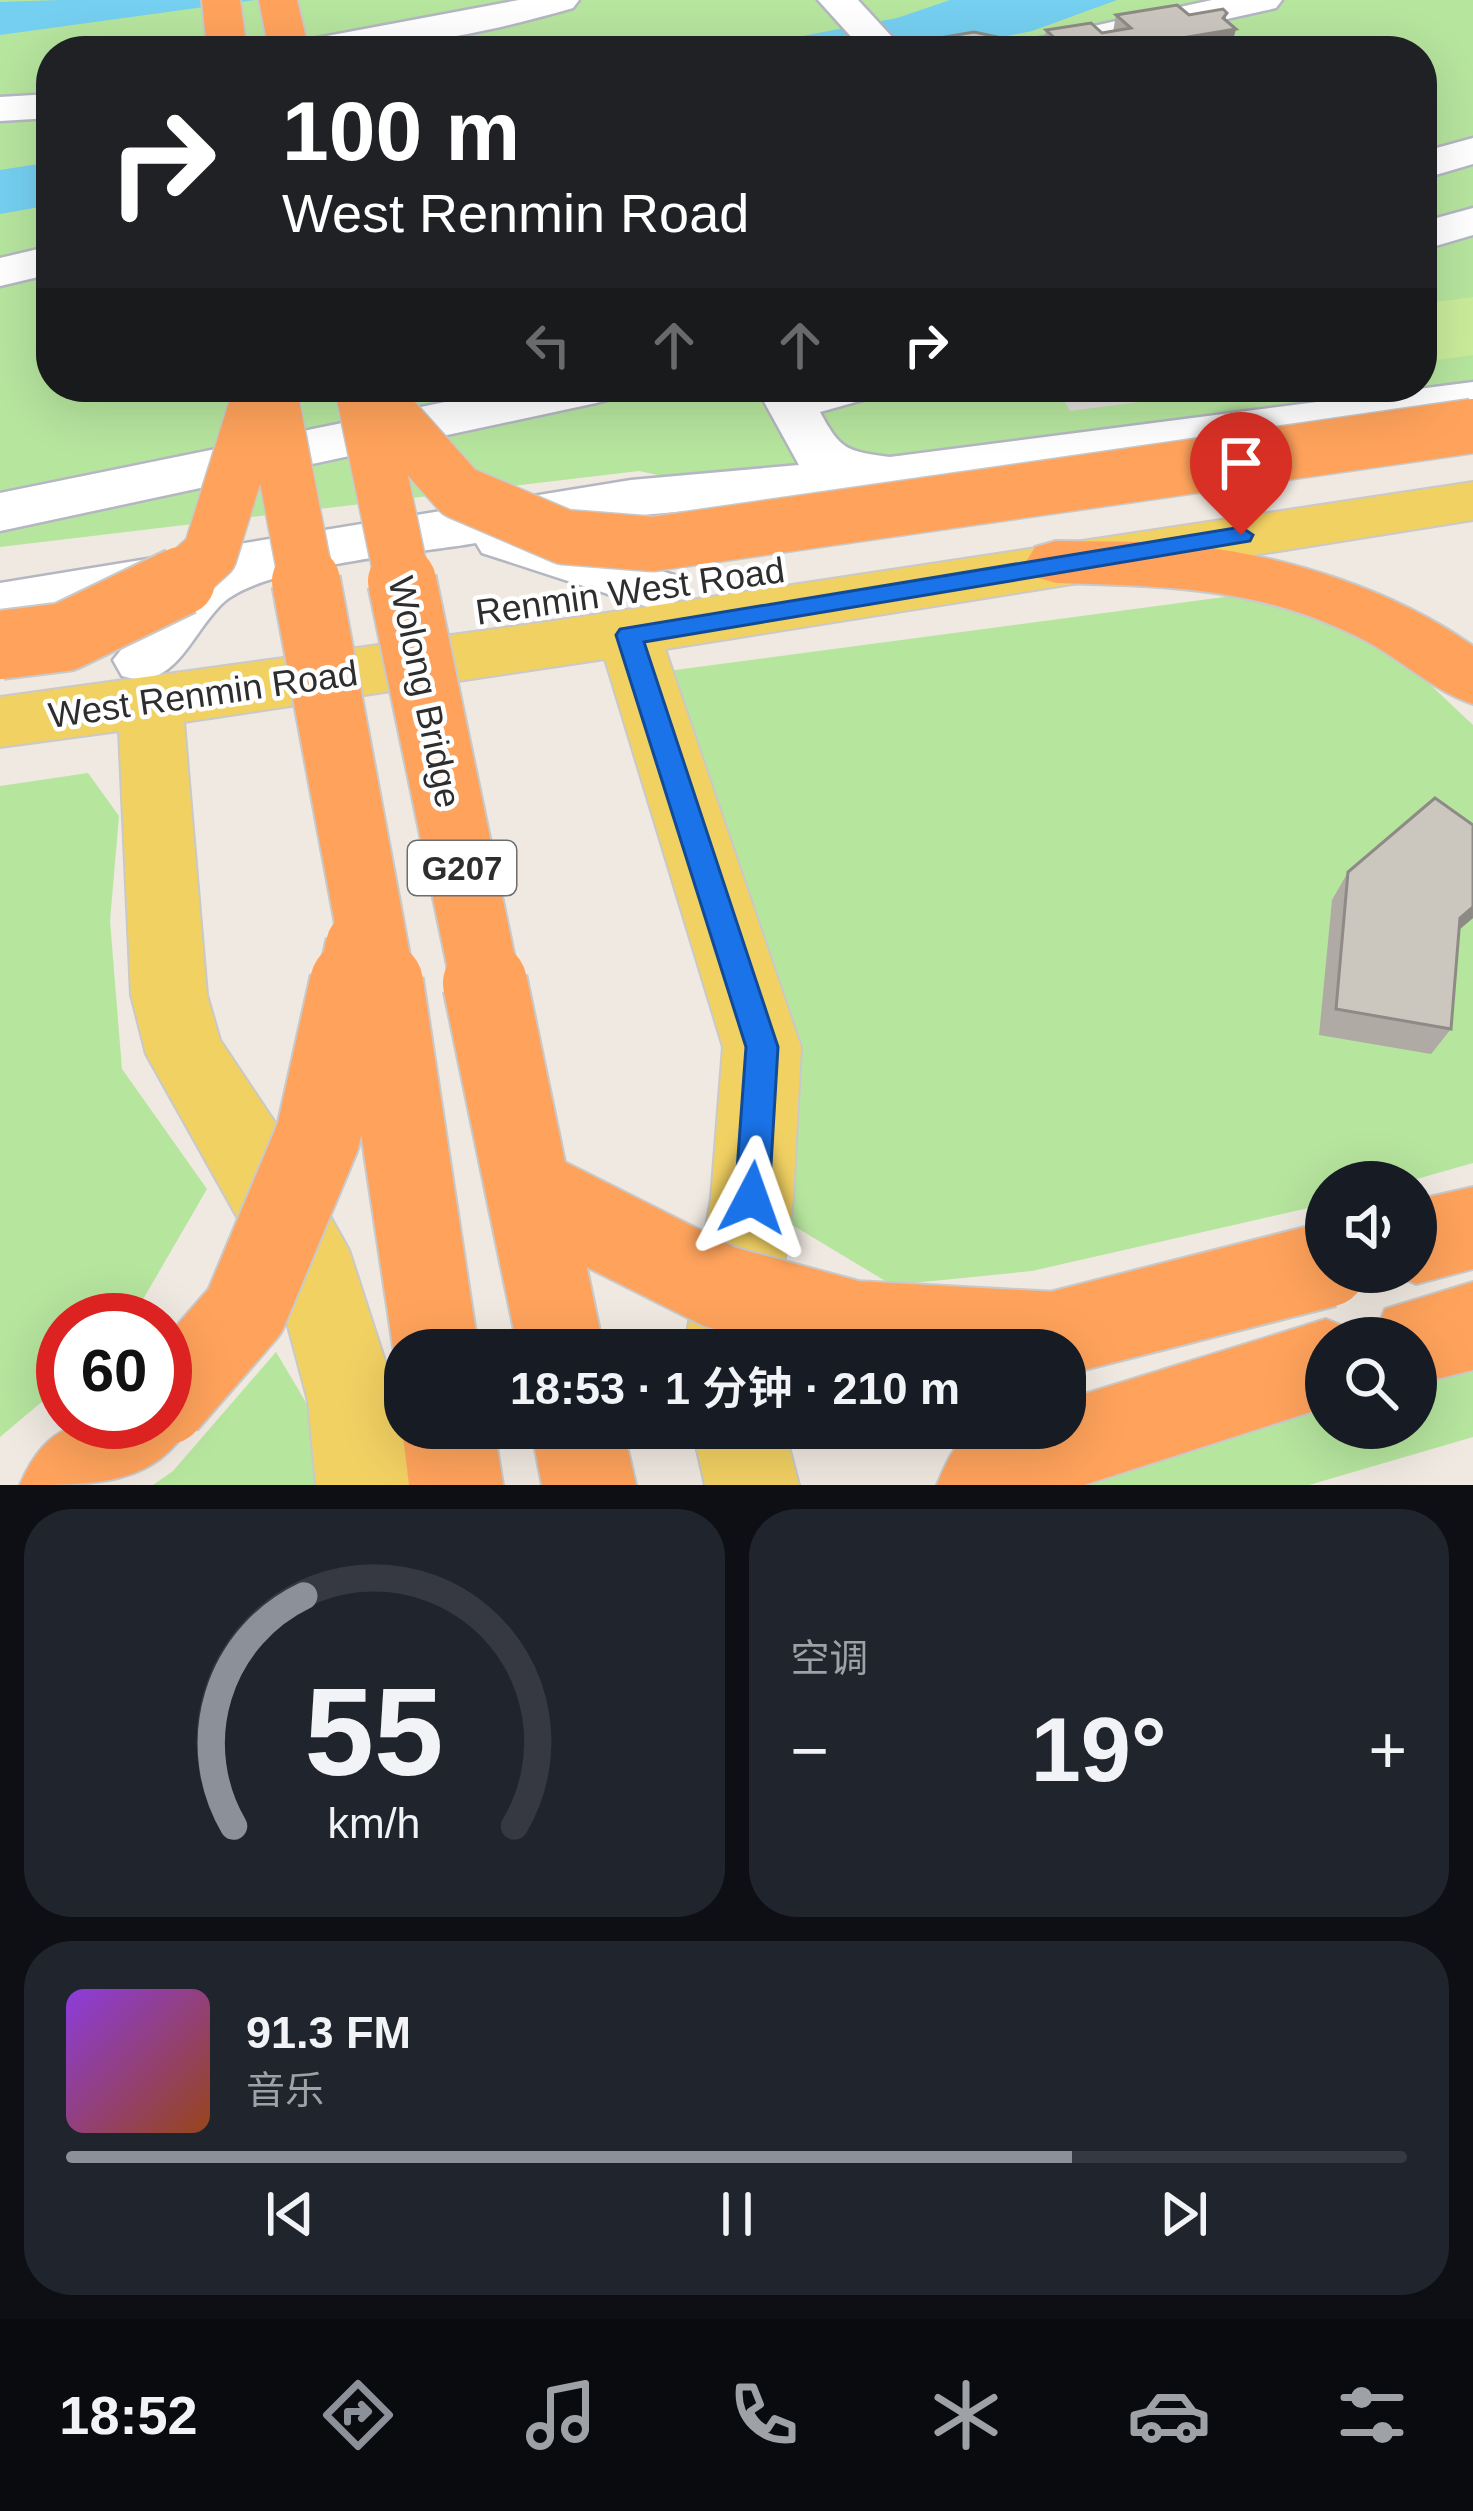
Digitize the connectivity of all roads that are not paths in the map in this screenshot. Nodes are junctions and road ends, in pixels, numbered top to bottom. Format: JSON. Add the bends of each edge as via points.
{"nodes":[{"id":1,"x":221,"y":0,"type":"edge"},
{"id":2,"x":278,"y":0,"type":"edge"},
{"id":3,"x":560,"y":0,"type":"edge"},
{"id":4,"x":844,"y":9,"type":"edge"},
{"id":5,"x":1265,"y":12,"type":"edge"},
{"id":6,"x":225,"y":36,"type":"edge"},
{"id":7,"x":286,"y":36,"type":"edge"},
{"id":8,"x":394,"y":36,"type":"edge"},
{"id":9,"x":871,"y":36,"type":"edge"},
{"id":10,"x":1120,"y":36,"type":"edge"},
{"id":11,"x":36,"y":107,"type":"edge"},
{"id":12,"x":0,"y":109,"type":"edge"},
{"id":13,"x":1473,"y":151,"type":"edge"},
{"id":14,"x":1437,"y":162,"type":"edge"},
{"id":15,"x":1473,"y":221,"type":"edge"},
{"id":16,"x":1437,"y":232,"type":"edge"},
{"id":17,"x":36,"y":264,"type":"edge"},
{"id":18,"x":0,"y":272,"type":"edge"},
{"id":19,"x":1473,"y":398,"type":"edge"},
{"id":20,"x":261,"y":402,"type":"edge"},
{"id":21,"x":269,"y":402,"type":"edge"},
{"id":22,"x":367,"y":402,"type":"edge"},
{"id":23,"x":378,"y":402,"type":"edge"},
{"id":24,"x":524,"y":402,"type":"edge"},
{"id":25,"x":794,"y":413,"type":"edge"},
{"id":26,"x":1473,"y":426,"type":"edge"},
{"id":27,"x":1473,"y":467,"type":"edge"},
{"id":28,"x":890,"y":475,"type":"junction"},
{"id":29,"x":728,"y":490,"type":"junction"},
{"id":30,"x":1473,"y":501,"type":"edge"},
{"id":31,"x":0,"y":512,"type":"edge"},
{"id":32,"x":458,"y":526,"type":"junction"},
{"id":33,"x":1055,"y":562,"type":"junction"},
{"id":34,"x":245,"y":563,"type":"junction"},
{"id":35,"x":0,"y":604,"type":"edge"},
{"id":36,"x":642,"y":612,"type":"junction"},
{"id":37,"x":0,"y":645,"type":"edge"},
{"id":38,"x":0,"y":680,"type":"edge"},
{"id":39,"x":1473,"y":680,"type":"edge"},
{"id":40,"x":146,"y":682,"type":"junction"},
{"id":41,"x":0,"y":722,"type":"edge"},
{"id":42,"x":369,"y":906,"type":"junction"},
{"id":43,"x":529,"y":1191,"type":"junction"},
{"id":44,"x":1473,"y":1228,"type":"edge"},
{"id":45,"x":1437,"y":1237,"type":"edge"},
{"id":46,"x":1305,"y":1270,"type":"edge"},
{"id":47,"x":1473,"y":1326,"type":"edge"},
{"id":48,"x":433,"y":1329,"type":"edge"},
{"id":49,"x":557,"y":1329,"type":"edge"},
{"id":50,"x":731,"y":1329,"type":"edge"},
{"id":51,"x":1437,"y":1335,"type":"edge"},
{"id":52,"x":1305,"y":1370,"type":"edge"},
{"id":53,"x":192,"y":1372,"type":"edge"},
{"id":54,"x":112,"y":1449,"type":"edge"},
{"id":55,"x":451,"y":1449,"type":"edge"},
{"id":56,"x":582,"y":1449,"type":"edge"},
{"id":57,"x":743,"y":1449,"type":"edge"},
{"id":58,"x":67,"y":1485,"type":"edge"},
{"id":59,"x":363,"y":1485,"type":"edge"},
{"id":60,"x":457,"y":1485,"type":"edge"},
{"id":61,"x":589,"y":1485,"type":"edge"},
{"id":62,"x":752,"y":1485,"type":"edge"},
{"id":63,"x":984,"y":1485,"type":"edge"}],
"edges":[{"from":1,"to":6,"type":"highway"},
{"from":2,"to":7,"type":"highway"},
{"from":3,"to":8,"type":"street"},
{"from":4,"to":9,"type":"street"},
{"from":5,"to":10,"type":"street"},
{"from":11,"to":12,"type":"street"},
{"from":13,"to":14,"type":"street"},
{"from":15,"to":16,"type":"street"},
{"from":17,"to":18,"type":"street"},
{"from":19,"to":28,"type":"street"},
{"from":20,"to":37,"type":"highway","bridge":true,"via":[[211,554],[178,584],[65,637]]},
{"from":21,"to":42,"type":"highway","number":"G207","bridge":true},
{"from":22,"to":43,"type":"highway","name":"Wolong Bridge","number":"G207","bridge":true},
{"from":23,"to":26,"type":"highway","bridge":true,"via":[[459,492],[565,537],[653,544]]},
{"from":24,"to":31,"type":"street"},
{"from":25,"to":28,"type":"street","via":[[832,466]]},
{"from":25,"to":29,"type":"street","via":[[802,464],[778,480]]},
{"from":27,"to":36,"type":"main road","name":"Renmin West Road"},
{"from":28,"to":29,"type":"street"},
{"from":29,"to":32,"type":"street"},
{"from":30,"to":33,"type":"main road","name":"West Renmin Road"},
{"from":32,"to":34,"type":"street"},
{"from":32,"to":36,"type":"street"},
{"from":33,"to":36,"type":"main road","name":"West Renmin Road"},
{"from":33,"to":39,"type":"highway","via":[[1209,568],[1326,597],[1441,653]]},
{"from":34,"to":35,"type":"street"},
{"from":34,"to":40,"type":"street","via":[[206,586]]},
{"from":36,"to":40,"type":"main road","name":"West Renmin Road"},
{"from":36,"to":50,"type":"main road","via":[[762,1047],[752,1198]]},
{"from":38,"to":40,"type":"main road"},
{"from":40,"to":41,"type":"main road","name":"West Renmin Road"},
{"from":40,"to":59,"type":"main road","via":[[169,995],[185,1054],[319,1280],[353,1401]]},
{"from":42,"to":48,"type":"highway","number":"G207","bridge":true},
{"from":42,"to":53,"type":"highway","bridge":true,"via":[[318,1136],[244,1311]]},
{"from":43,"to":46,"type":"highway","bridge":true,"via":[[720,1287],[854,1323],[1055,1334]]},
{"from":43,"to":49,"type":"highway","name":"Wolong Bridge","number":"G207","bridge":true},
{"from":44,"to":45,"type":"highway"},
{"from":47,"to":51,"type":"highway"},
{"from":52,"to":63,"type":"highway","via":[[1003,1465]]},
{"from":54,"to":58,"type":"highway"},
{"from":55,"to":60,"type":"highway"},
{"from":56,"to":61,"type":"highway"},
{"from":57,"to":62,"type":"main road"}]}
